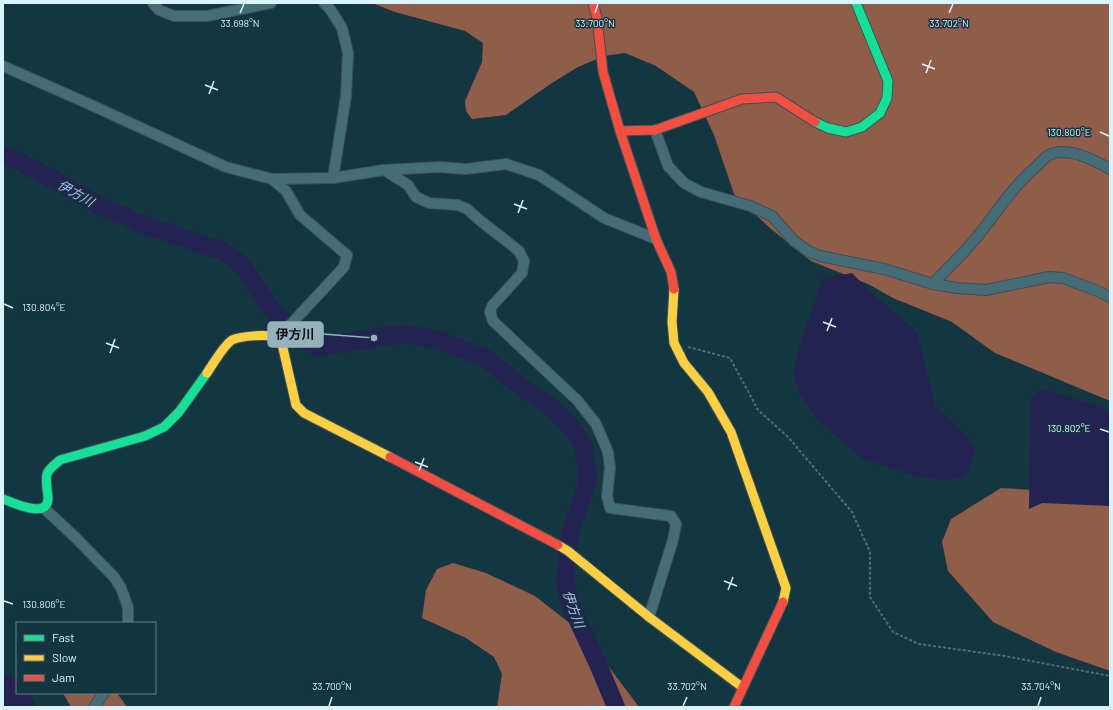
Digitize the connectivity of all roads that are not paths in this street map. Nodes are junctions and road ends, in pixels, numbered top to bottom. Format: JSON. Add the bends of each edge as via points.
{"nodes":[{"id":1,"x":153,"y":3,"type":"edge"},
{"id":2,"x":271,"y":3,"type":"edge"},
{"id":3,"x":324,"y":3,"type":"edge"},
{"id":4,"x":593,"y":3,"type":"edge"},
{"id":5,"x":856,"y":3,"type":"edge"},
{"id":6,"x":3,"y":66,"type":"edge"},
{"id":7,"x":655,"y":130,"type":"junction"},
{"id":8,"x":620,"y":131,"type":"junction"},
{"id":9,"x":1110,"y":169,"type":"edge"},
{"id":10,"x":384,"y":170,"type":"junction"},
{"id":11,"x":333,"y":178,"type":"junction"},
{"id":12,"x":272,"y":179,"type":"junction"},
{"id":13,"x":656,"y":239,"type":"junction"},
{"id":14,"x":933,"y":284,"type":"junction"},
{"id":15,"x":1110,"y":297,"type":"edge"},
{"id":16,"x":278,"y":338,"type":"junction"},
{"id":17,"x":3,"y":499,"type":"edge"},
{"id":18,"x":44,"y":508,"type":"junction"},
{"id":19,"x":649,"y":617,"type":"junction"},
{"id":20,"x":128,"y":622,"type":"edge"},
{"id":21,"x":742,"y":687,"type":"junction"},
{"id":22,"x":103,"y":694,"type":"edge"},
{"id":23,"x":94,"y":707,"type":"edge"},
{"id":24,"x":734,"y":707,"type":"edge"}],
"edges":[{"from":1,"to":2,"type":"street","via":[[159,10],[174,16],[207,16]]},
{"from":3,"to":11,"type":"street","via":[[342,28],[348,53],[346,96]]},
{"from":4,"to":8,"type":"street","via":[[603,72]]},
{"from":5,"to":7,"type":"street","via":[[888,81],[887,98],[880,113],[862,127],[846,132],[828,128],[776,97],[742,99]]},
{"from":6,"to":12,"type":"street","via":[[226,167]]},
{"from":7,"to":8,"type":"street"},
{"from":7,"to":14,"type":"street","via":[[668,166],[684,184],[772,216],[794,241],[820,256],[884,268]]},
{"from":8,"to":13,"type":"street"},
{"from":9,"to":14,"type":"street","via":[[1073,153],[1049,155],[1006,197],[975,239]]},
{"from":10,"to":11,"type":"street"},
{"from":10,"to":13,"type":"street","via":[[439,167],[466,169],[506,164],[539,175],[604,218]]},
{"from":10,"to":19,"type":"street","via":[[408,185],[416,196],[429,202],[458,205],[468,209],[519,251],[524,261],[522,273],[492,306],[490,312],[493,321],[578,401],[596,424],[608,452],[610,468],[607,496],[610,508],[671,516],[676,524]]},
{"from":11,"to":12,"type":"street"},
{"from":12,"to":16,"type":"street","via":[[286,191],[300,215],[346,255],[344,267]]},
{"from":13,"to":21,"type":"street","via":[[671,272],[674,289],[674,343],[684,363],[708,392],[731,432],[786,588],[785,598]]},
{"from":14,"to":15,"type":"street","via":[[986,290],[1049,277],[1063,278]]},
{"from":16,"to":18,"type":"street","via":[[246,337],[228,344],[179,412],[164,427],[145,436],[60,460],[47,474],[48,499]]},
{"from":16,"to":19,"type":"street","via":[[282,344],[296,406],[304,413],[548,539],[568,551]]},
{"from":17,"to":18,"type":"street","via":[[37,510]]},
{"from":18,"to":20,"type":"street","via":[[114,577],[128,606]]},
{"from":19,"to":21,"type":"street"},
{"from":21,"to":24,"type":"street"},
{"from":22,"to":23,"type":"street"}]}
